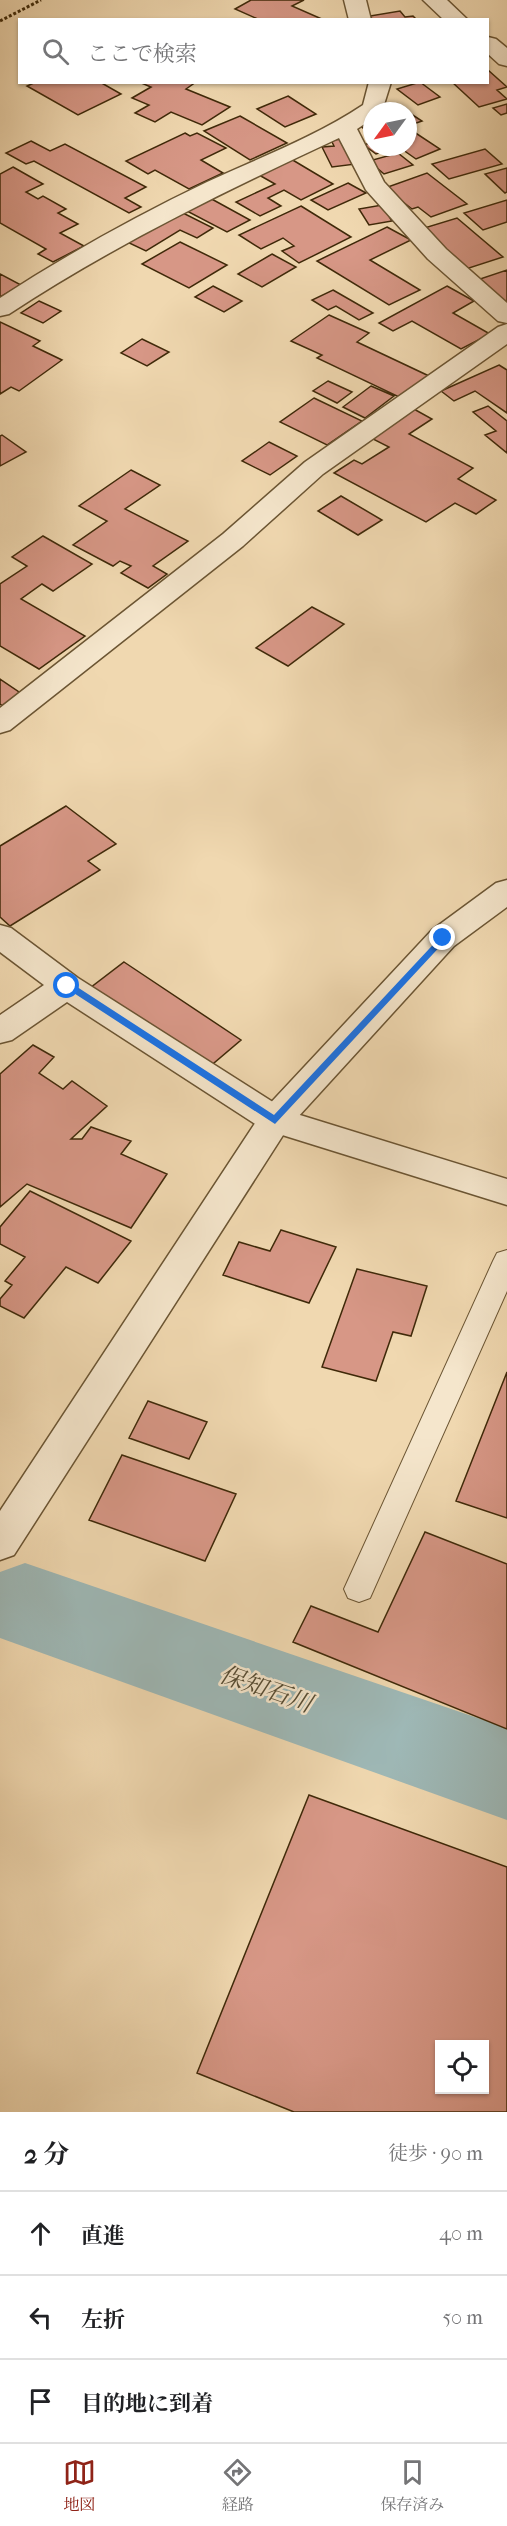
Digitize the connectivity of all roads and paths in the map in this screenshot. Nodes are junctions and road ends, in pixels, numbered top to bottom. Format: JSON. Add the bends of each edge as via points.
{"nodes":[{"id":1,"x":40,"y":0,"type":"edge"},
{"id":2,"x":355,"y":0,"type":"edge"},
{"id":3,"x":434,"y":0,"type":"edge"},
{"id":4,"x":360,"y":18,"type":"edge"},
{"id":5,"x":456,"y":18,"type":"edge"},
{"id":6,"x":0,"y":21,"type":"edge"},
{"id":7,"x":379,"y":84,"type":"edge"},
{"id":8,"x":345,"y":127,"type":"junction"},
{"id":9,"x":0,"y":309,"type":"edge"},
{"id":10,"x":507,"y":316,"type":"edge"},
{"id":11,"x":507,"y":332,"type":"edge"},
{"id":12,"x":0,"y":723,"type":"edge"},
{"id":13,"x":507,"y":891,"type":"edge"},
{"id":14,"x":0,"y":936,"type":"edge"},
{"id":15,"x":67,"y":986,"type":"junction"},
{"id":16,"x":0,"y":1031,"type":"edge"},
{"id":17,"x":275,"y":1120,"type":"junction"},
{"id":18,"x":507,"y":1192,"type":"edge"},
{"id":19,"x":507,"y":1261,"type":"edge"},
{"id":20,"x":0,"y":1543,"type":"edge"},
{"id":21,"x":359,"y":1589,"type":"dead end"}],
"edges":[{"from":1,"to":6,"type":"path"},
{"from":2,"to":4,"type":"street"},
{"from":3,"to":5,"type":"street"},
{"from":7,"to":8,"type":"street","via":[[373,108]]},
{"from":8,"to":9,"type":"street","via":[[183,201]]},
{"from":8,"to":10,"type":"street","via":[[374,185],[438,254]]},
{"from":11,"to":12,"type":"street","via":[[314,468],[233,540]]},
{"from":13,"to":17,"type":"street","via":[[443,938]]},
{"from":14,"to":15,"type":"street"},
{"from":15,"to":16,"type":"street"},
{"from":15,"to":17,"type":"street"},
{"from":17,"to":18,"type":"street"},
{"from":17,"to":20,"type":"street"},
{"from":19,"to":21,"type":"lane"}]}
